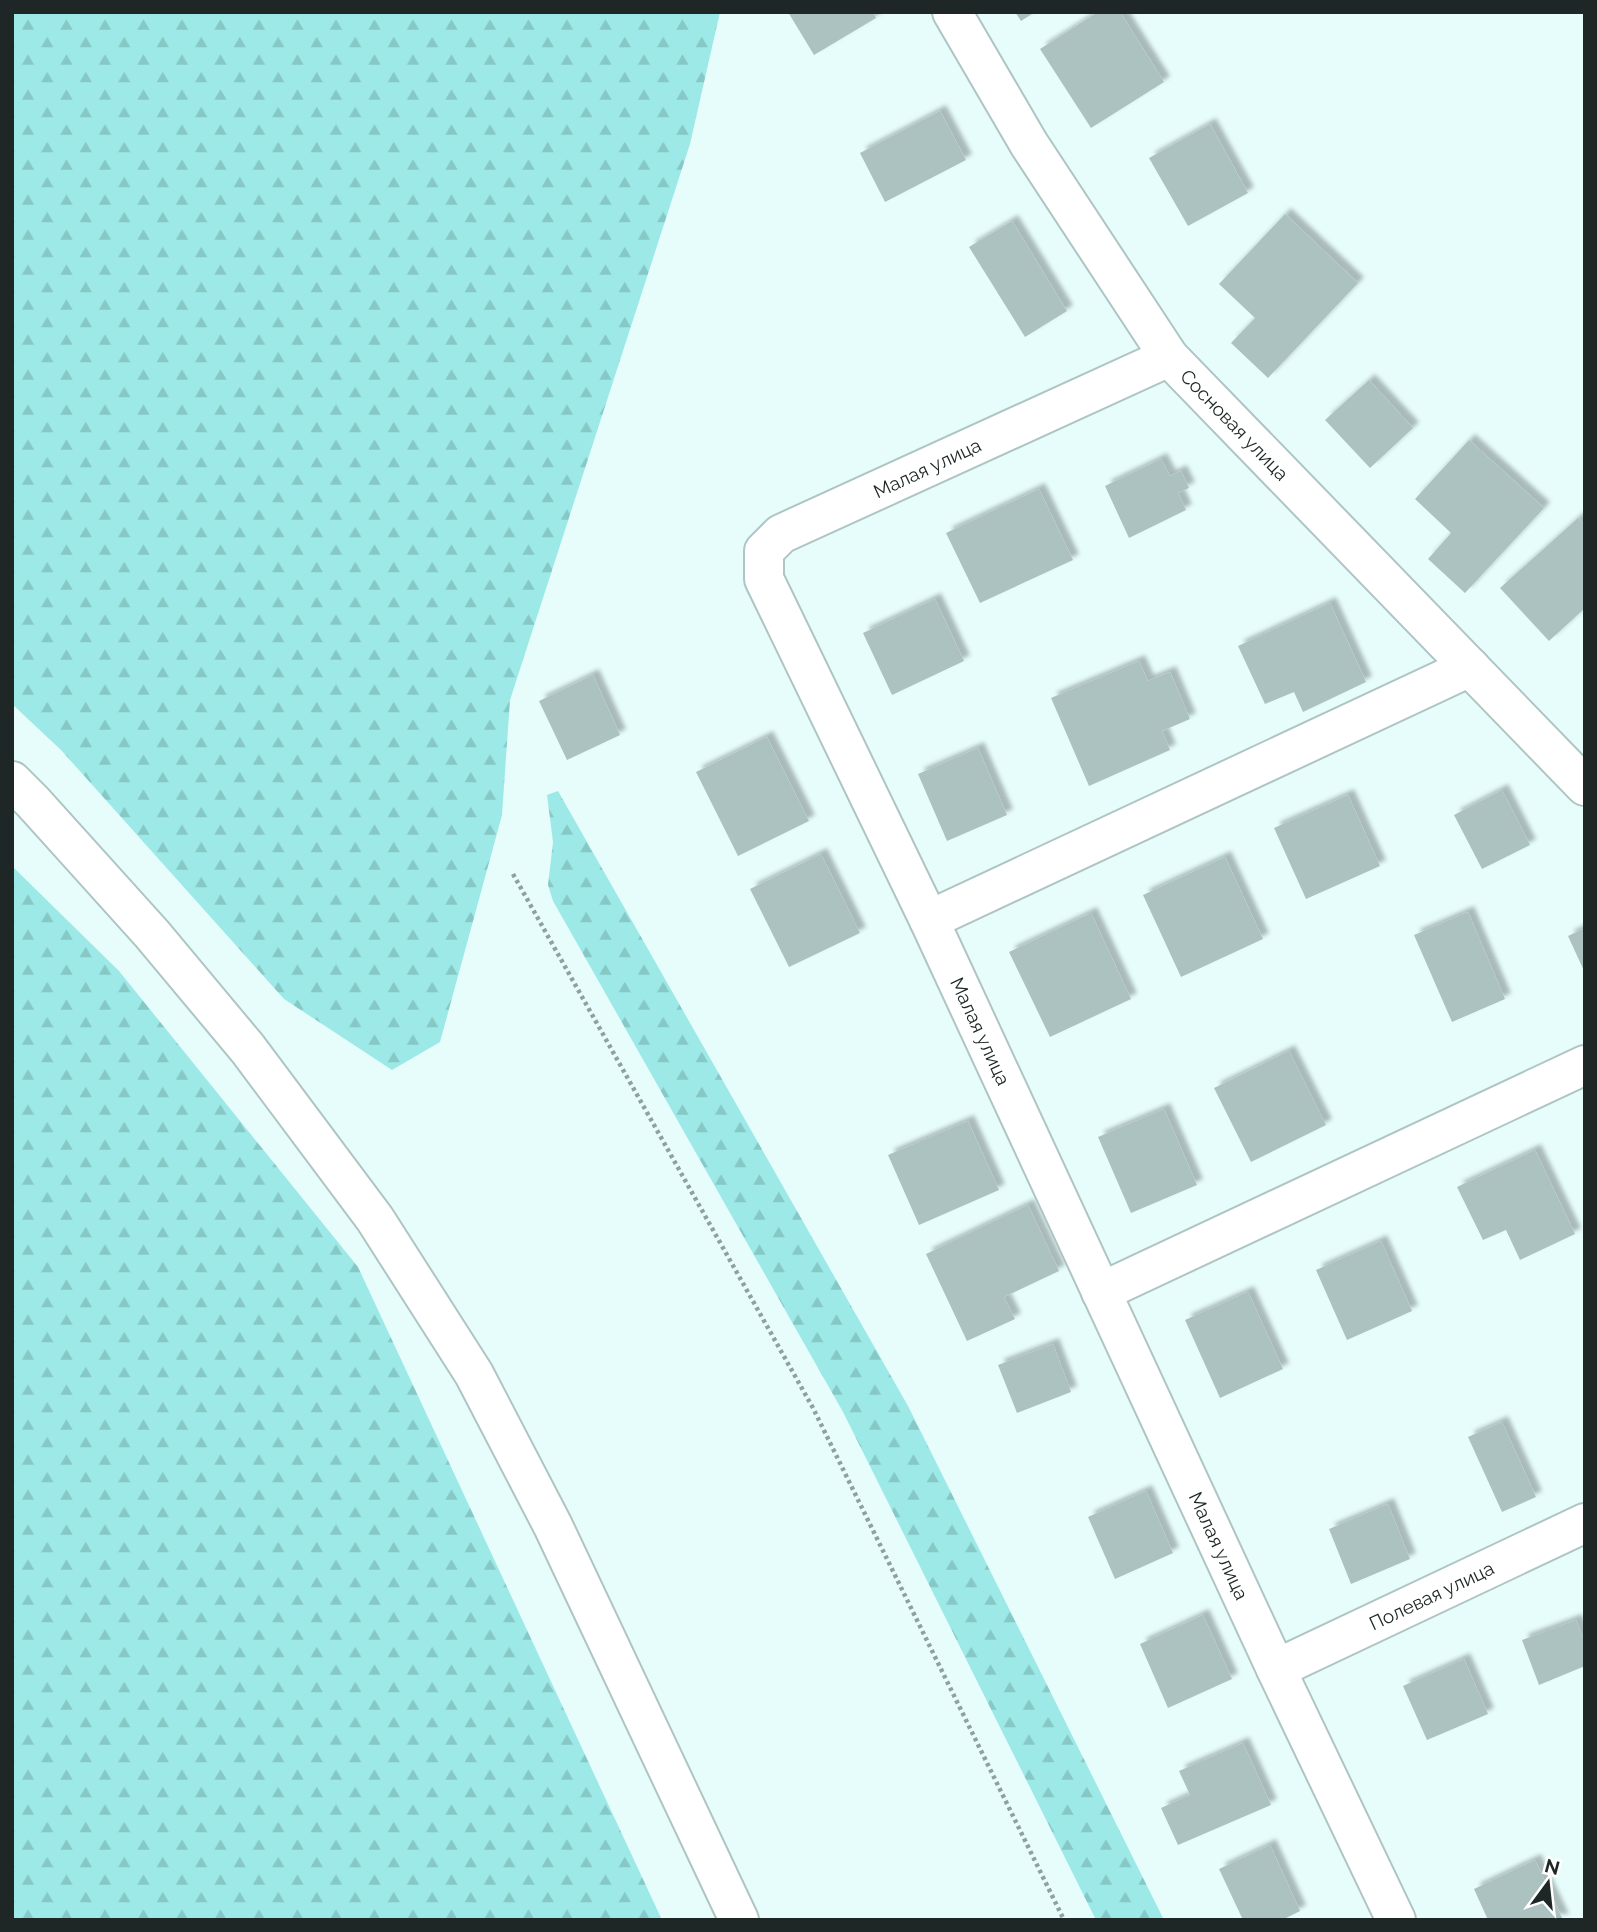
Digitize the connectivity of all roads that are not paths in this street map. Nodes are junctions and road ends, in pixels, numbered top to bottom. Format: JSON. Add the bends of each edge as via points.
{"nodes":[{"id":1,"x":952,"y":12,"type":"edge"},
{"id":2,"x":1169,"y":357,"type":"junction"},
{"id":3,"x":1470,"y":667,"type":"junction"},
{"id":4,"x":12,"y":781,"type":"edge"},
{"id":5,"x":1585,"y":786,"type":"edge"},
{"id":6,"x":929,"y":920,"type":"junction"},
{"id":7,"x":1585,"y":1065,"type":"edge"},
{"id":8,"x":1101,"y":1292,"type":"junction"},
{"id":9,"x":1585,"y":1523,"type":"edge"},
{"id":10,"x":1276,"y":1669,"type":"junction"},
{"id":11,"x":739,"y":1920,"type":"edge"},
{"id":12,"x":1396,"y":1920,"type":"edge"}],
"edges":[{"from":1,"to":2,"type":"street","name":"Сосновая улица","via":[[1029,144]]},
{"from":2,"to":3,"type":"street","name":"Сосновая улица"},
{"from":2,"to":6,"type":"street","name":"Малая улица","via":[[782,534],[764,551],[764,579]]},
{"from":3,"to":5,"type":"street","name":"Сосновая улица"},
{"from":3,"to":6,"type":"street"},
{"from":4,"to":11,"type":"street","via":[[152,934],[248,1049],[375,1219],[460,1352],[553,1526]]},
{"from":6,"to":8,"type":"street","name":"Малая улица"},
{"from":7,"to":8,"type":"street"},
{"from":8,"to":10,"type":"street","name":"Малая улица"},
{"from":9,"to":10,"type":"street","name":"Полевая улица"},
{"from":10,"to":12,"type":"street","name":"Малая улица"}]}
